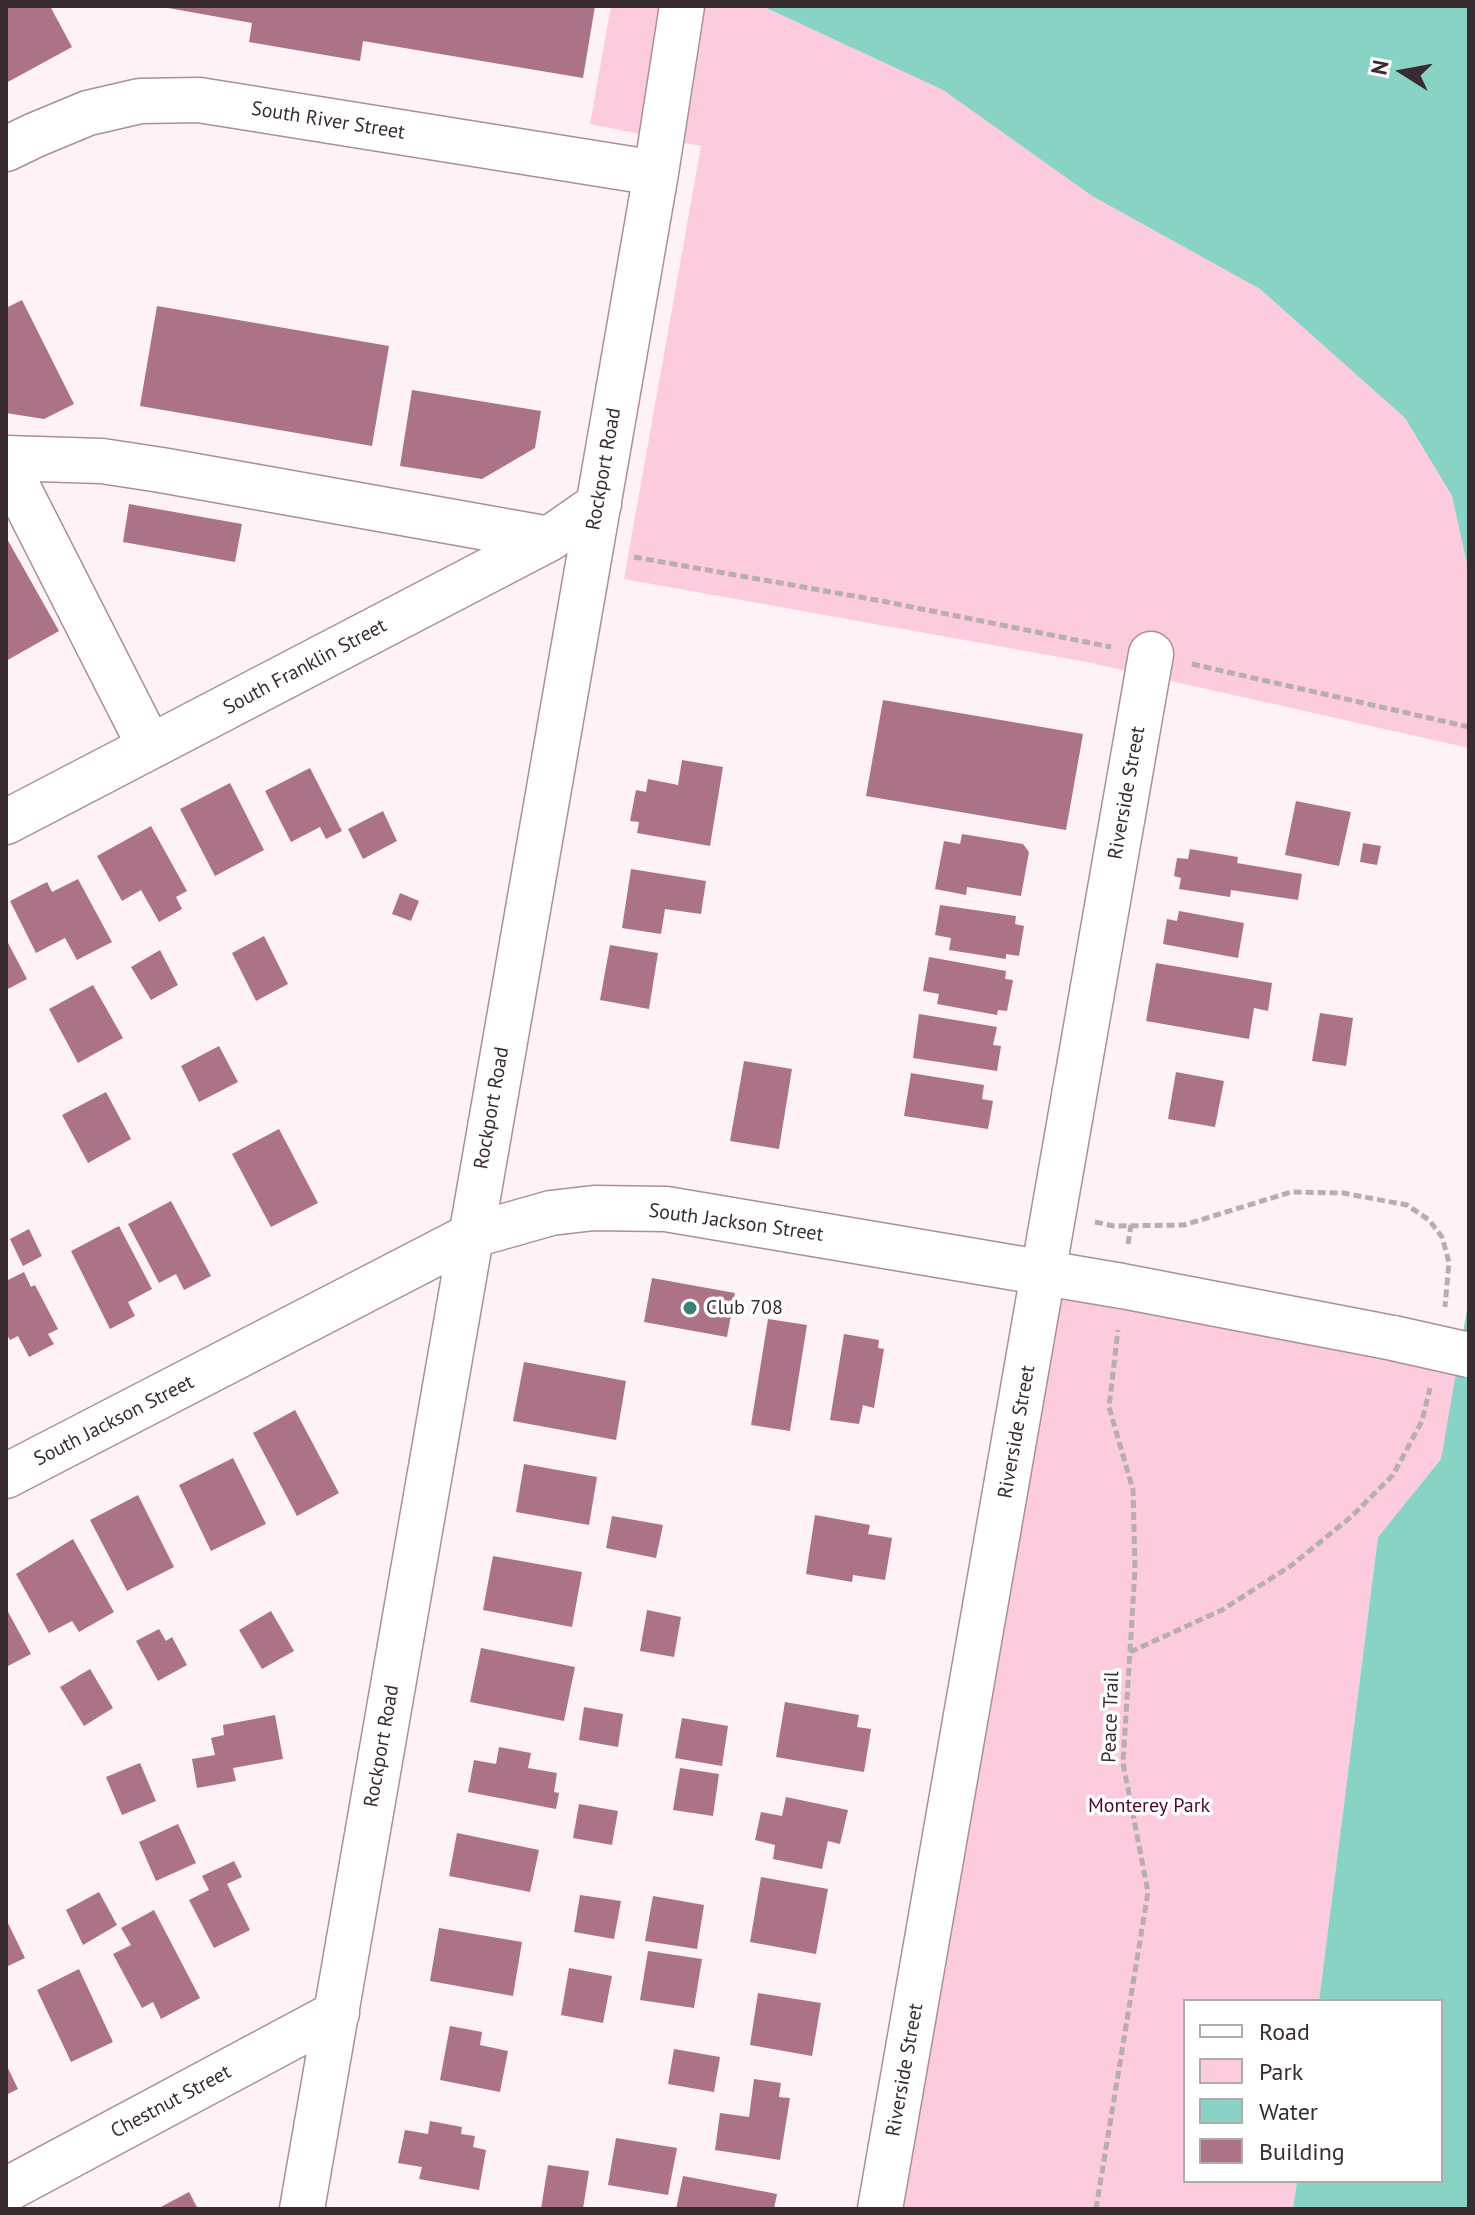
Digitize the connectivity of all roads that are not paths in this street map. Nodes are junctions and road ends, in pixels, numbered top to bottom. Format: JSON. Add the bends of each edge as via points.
{"nodes":[{"id":1,"x":682,"y":6,"type":"edge"},
{"id":2,"x":6,"y":149,"type":"edge"},
{"id":3,"x":656,"y":173,"type":"junction"},
{"id":4,"x":6,"y":461,"type":"edge"},
{"id":5,"x":569,"y":544,"type":"junction"},
{"id":6,"x":1151,"y":654,"type":"road end"},
{"id":7,"x":150,"y":747,"type":"junction"},
{"id":8,"x":6,"y":822,"type":"edge"},
{"id":9,"x":470,"y":1236,"type":"junction"},
{"id":10,"x":1045,"y":1272,"type":"junction"},
{"id":11,"x":1469,"y":1355,"type":"edge"},
{"id":12,"x":6,"y":1476,"type":"edge"},
{"id":13,"x":337,"y":2013,"type":"junction"},
{"id":14,"x":6,"y":2190,"type":"edge"},
{"id":15,"x":302,"y":2209,"type":"edge"},
{"id":16,"x":880,"y":2209,"type":"edge"}],
"edges":[{"from":1,"to":3,"type":"street","name":"Rockport Road"},
{"from":2,"to":3,"type":"street","name":"South River Street","via":[[88,113],[140,101],[199,100]]},
{"from":3,"to":5,"type":"street","name":"Rockport Road","via":[[599,504]]},
{"from":4,"to":5,"type":"street","via":[[102,461]]},
{"from":4,"to":7,"type":"street"},
{"from":5,"to":7,"type":"street","name":"South Franklin Street"},
{"from":5,"to":9,"type":"street","name":"Rockport Road"},
{"from":6,"to":10,"type":"street","name":"Riverside Street"},
{"from":7,"to":8,"type":"street","name":"South Franklin Street"},
{"from":9,"to":10,"type":"street","name":"South Jackson Street","via":[[551,1213],[666,1209]]},
{"from":9,"to":12,"type":"street","name":"South Jackson Street"},
{"from":9,"to":13,"type":"street","name":"Rockport Road"},
{"from":10,"to":11,"type":"street","name":"South Jackson Street","bridge":true},
{"from":10,"to":16,"type":"street","name":"Riverside Street"},
{"from":13,"to":14,"type":"street","name":"Chestnut Street"},
{"from":13,"to":15,"type":"street","name":"Rockport Road"}]}
